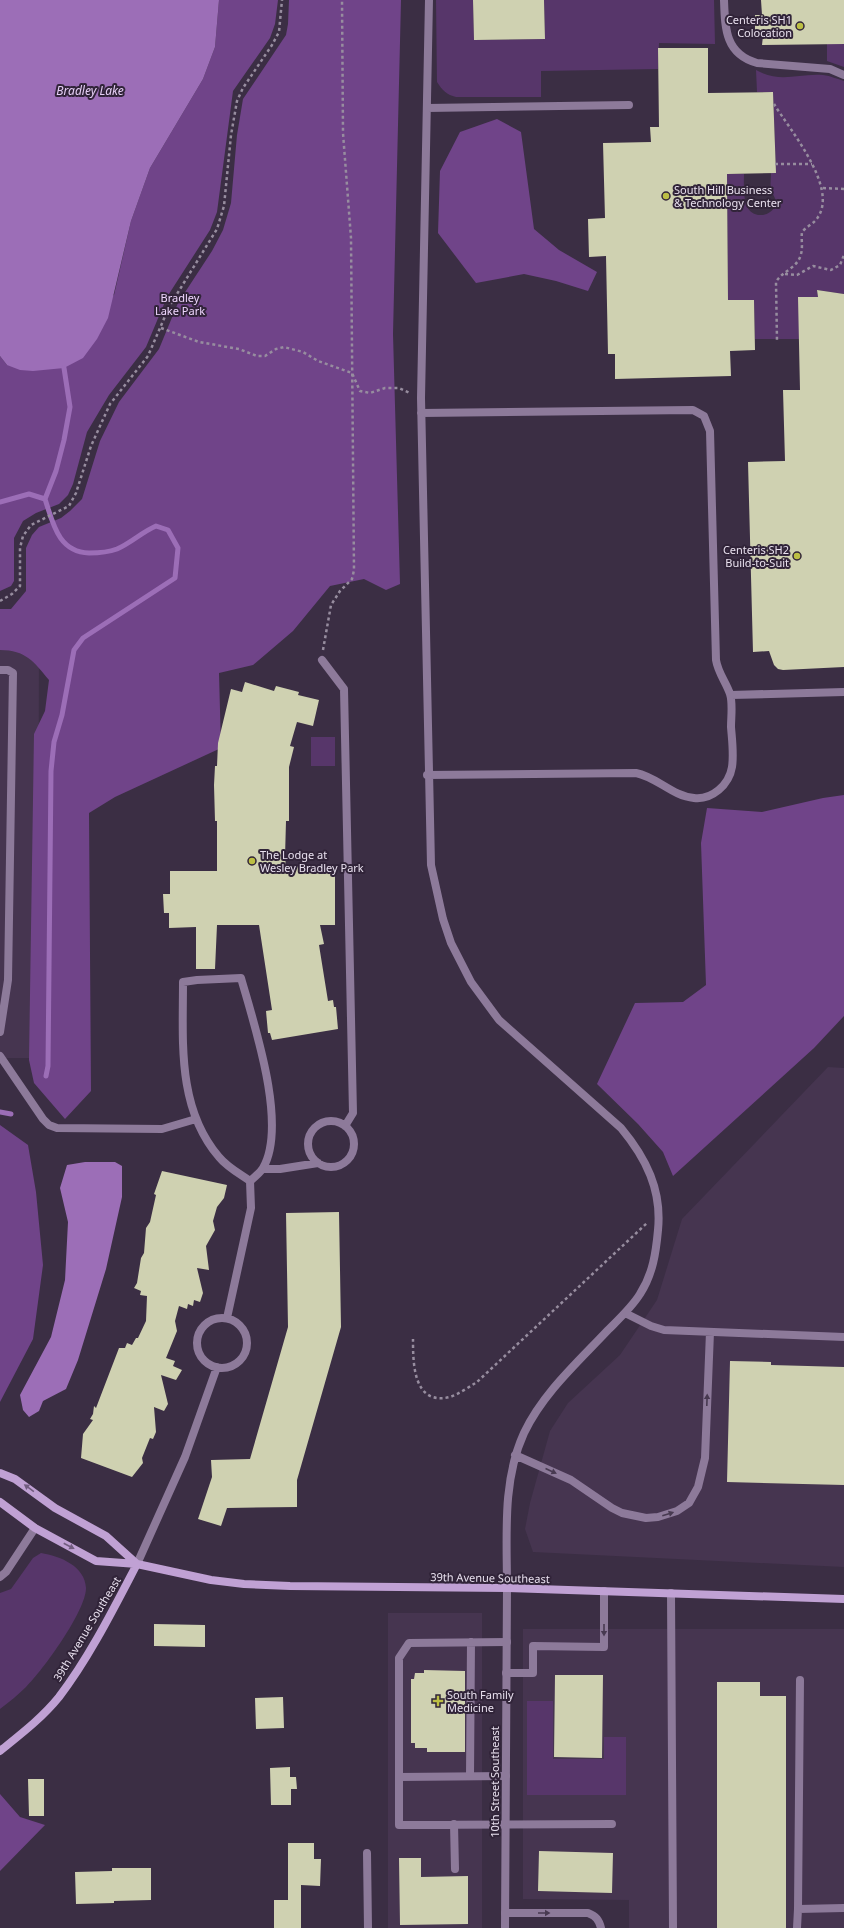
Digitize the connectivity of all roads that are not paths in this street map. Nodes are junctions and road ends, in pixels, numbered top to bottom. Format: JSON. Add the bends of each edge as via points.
{"nodes":[{"id":1,"x":429,"y":0,"type":"edge"},
{"id":2,"x":724,"y":0,"type":"edge"},
{"id":3,"x":844,"y":75,"type":"edge"},
{"id":4,"x":629,"y":105,"type":"dead end"},
{"id":5,"x":427,"y":108,"type":"junction"},
{"id":6,"x":421,"y":413,"type":"junction"},
{"id":7,"x":322,"y":660,"type":"road end"},
{"id":8,"x":0,"y":670,"type":"edge"},
{"id":9,"x":844,"y":692,"type":"edge"},
{"id":10,"x":730,"y":695,"type":"junction"},
{"id":11,"x":428,"y":775,"type":"junction"},
{"id":12,"x":0,"y":1032,"type":"edge"},
{"id":13,"x":0,"y":1056,"type":"edge"},
{"id":14,"x":196,"y":1118,"type":"junction"},
{"id":15,"x":345,"y":1126,"type":"junction"},
{"id":16,"x":318,"y":1164,"type":"junction"},
{"id":17,"x":263,"y":1169,"type":"junction"},
{"id":18,"x":250,"y":1181,"type":"junction"},
{"id":19,"x":625,"y":1313,"type":"junction"},
{"id":20,"x":227,"y":1318,"type":"junction"},
{"id":21,"x":710,"y":1332,"type":"junction"},
{"id":22,"x":844,"y":1337,"type":"edge"},
{"id":23,"x":217,"y":1367,"type":"junction"},
{"id":24,"x":515,"y":1456,"type":"junction"},
{"id":25,"x":0,"y":1473,"type":"edge"},
{"id":26,"x":0,"y":1502,"type":"edge"},
{"id":27,"x":35,"y":1528,"type":"junction"},
{"id":28,"x":137,"y":1564,"type":"junction"},
{"id":29,"x":0,"y":1577,"type":"edge"},
{"id":30,"x":507,"y":1588,"type":"junction"},
{"id":31,"x":604,"y":1591,"type":"junction"},
{"id":32,"x":671,"y":1593,"type":"junction"},
{"id":33,"x":844,"y":1599,"type":"edge"},
{"id":34,"x":471,"y":1642,"type":"junction"},
{"id":35,"x":507,"y":1642,"type":"junction"},
{"id":36,"x":506,"y":1674,"type":"junction"},
{"id":37,"x":800,"y":1680,"type":"dead end"},
{"id":38,"x":0,"y":1751,"type":"edge"},
{"id":39,"x":470,"y":1776,"type":"junction"},
{"id":40,"x":506,"y":1776,"type":"junction"},
{"id":41,"x":399,"y":1777,"type":"junction"},
{"id":42,"x":454,"y":1824,"type":"junction"},
{"id":43,"x":506,"y":1824,"type":"junction"},
{"id":44,"x":612,"y":1824,"type":"dead end"},
{"id":45,"x":367,"y":1853,"type":"dead end"},
{"id":46,"x":455,"y":1869,"type":"dead end"},
{"id":47,"x":844,"y":1908,"type":"edge"},
{"id":48,"x":798,"y":1909,"type":"junction"},
{"id":49,"x":506,"y":1913,"type":"junction"},
{"id":50,"x":368,"y":1928,"type":"edge"},
{"id":51,"x":505,"y":1928,"type":"edge"},
{"id":52,"x":601,"y":1928,"type":"edge"},
{"id":53,"x":673,"y":1928,"type":"edge"},
{"id":54,"x":797,"y":1928,"type":"edge"}],
"edges":[{"from":1,"to":5,"type":"street","name":"10th Street Southeast"},
{"from":2,"to":3,"type":"street","via":[[724,21],[728,40],[740,56],[757,63],[830,69]]},
{"from":4,"to":5,"type":"street"},
{"from":5,"to":6,"type":"street","name":"10th Street Southeast"},
{"from":6,"to":10,"type":"street","via":[[693,410],[704,416],[710,431],[716,660],[717,668]]},
{"from":6,"to":11,"type":"street","name":"10th Street Southeast"},
{"from":7,"to":15,"type":"street","via":[[344,689],[353,1113]]},
{"from":8,"to":12,"type":"street","via":[[13,673],[8,980]]},
{"from":9,"to":10,"type":"street"},
{"from":10,"to":11,"type":"street","via":[[732,766],[722,787],[705,798],[683,796],[645,775],[636,773]]},
{"from":11,"to":19,"type":"street","name":"10th Street Southeast","via":[[431,865],[442,919],[461,964],[474,987],[499,1020],[621,1128],[648,1167],[657,1193],[657,1246],[653,1264],[640,1294]]},
{"from":13,"to":14,"type":"street","via":[[43,1118],[57,1128],[162,1129]]},
{"from":14,"to":17,"type":"street","via":[[185,1080],[183,982],[242,978],[272,1109],[271,1140]]},
{"from":14,"to":18,"type":"street","via":[[220,1159]]},
{"from":15,"to":16,"type":"street","via":[[351,1132],[354,1146],[348,1160],[329,1168]]},
{"from":15,"to":16,"type":"street","via":[[339,1122],[324,1122],[312,1131],[308,1144],[309,1152]]},
{"from":16,"to":17,"type":"street"},
{"from":17,"to":18,"type":"street"},
{"from":18,"to":20,"type":"street","via":[[251,1208]]},
{"from":19,"to":21,"type":"street","via":[[664,1330]]},
{"from":19,"to":24,"type":"street","name":"10th Street Southeast","via":[[549,1394],[527,1427]]},
{"from":20,"to":23,"type":"street","via":[[210,1321],[199,1334],[197,1342],[203,1358]]},
{"from":20,"to":23,"type":"street","via":[[245,1332],[247,1348],[244,1355],[233,1365]]},
{"from":21,"to":22,"type":"street"},
{"from":24,"to":21,"type":"street","one_way":true,"via":[[571,1480],[622,1513],[646,1518],[677,1511],[689,1503],[698,1487],[705,1458]]},
{"from":23,"to":28,"type":"street","via":[[185,1457]]},
{"from":24,"to":30,"type":"street","name":"10th Street Southeast","via":[[509,1490]]},
{"from":28,"to":25,"type":"main road","name":"39th Avenue Southeast","one_way":true,"via":[[106,1536],[55,1508],[15,1479]]},
{"from":26,"to":27,"type":"main road","name":"39th Avenue Southeast"},
{"from":27,"to":28,"type":"main road","name":"39th Avenue Southeast","one_way":true,"via":[[96,1561]]},
{"from":27,"to":29,"type":"street"},
{"from":28,"to":30,"type":"main road","name":"39th Avenue Southeast","via":[[182,1575],[244,1584]]},
{"from":28,"to":38,"type":"main road","name":"39th Avenue Southeast","via":[[78,1669],[58,1697],[32,1725]]},
{"from":30,"to":31,"type":"main road","name":"39th Avenue Southeast"},
{"from":30,"to":35,"type":"street","name":"10th Street Southeast"},
{"from":31,"to":32,"type":"main road","name":"39th Avenue Southeast"},
{"from":31,"to":36,"type":"street","one_way":true,"via":[[604,1646],[533,1646],[533,1674]]},
{"from":32,"to":33,"type":"main road","name":"39th Avenue Southeast"},
{"from":32,"to":53,"type":"street"},
{"from":34,"to":35,"type":"street"},
{"from":34,"to":39,"type":"street"},
{"from":34,"to":41,"type":"street","via":[[409,1643],[399,1658]]},
{"from":35,"to":36,"type":"street","name":"10th Street Southeast"},
{"from":36,"to":40,"type":"street","name":"10th Street Southeast"},
{"from":37,"to":48,"type":"street"},
{"from":39,"to":40,"type":"street"},
{"from":39,"to":41,"type":"street"},
{"from":40,"to":43,"type":"street","name":"10th Street Southeast"},
{"from":41,"to":42,"type":"street","via":[[399,1825]]},
{"from":42,"to":43,"type":"street"},
{"from":42,"to":46,"type":"street"},
{"from":43,"to":44,"type":"street"},
{"from":43,"to":49,"type":"street","name":"10th Street Southeast"},
{"from":45,"to":50,"type":"street"},
{"from":47,"to":48,"type":"street"},
{"from":48,"to":54,"type":"street"},
{"from":49,"to":51,"type":"street","name":"10th Street Southeast"},
{"from":49,"to":52,"type":"street","one_way":true,"via":[[588,1913],[595,1915]]}]}
